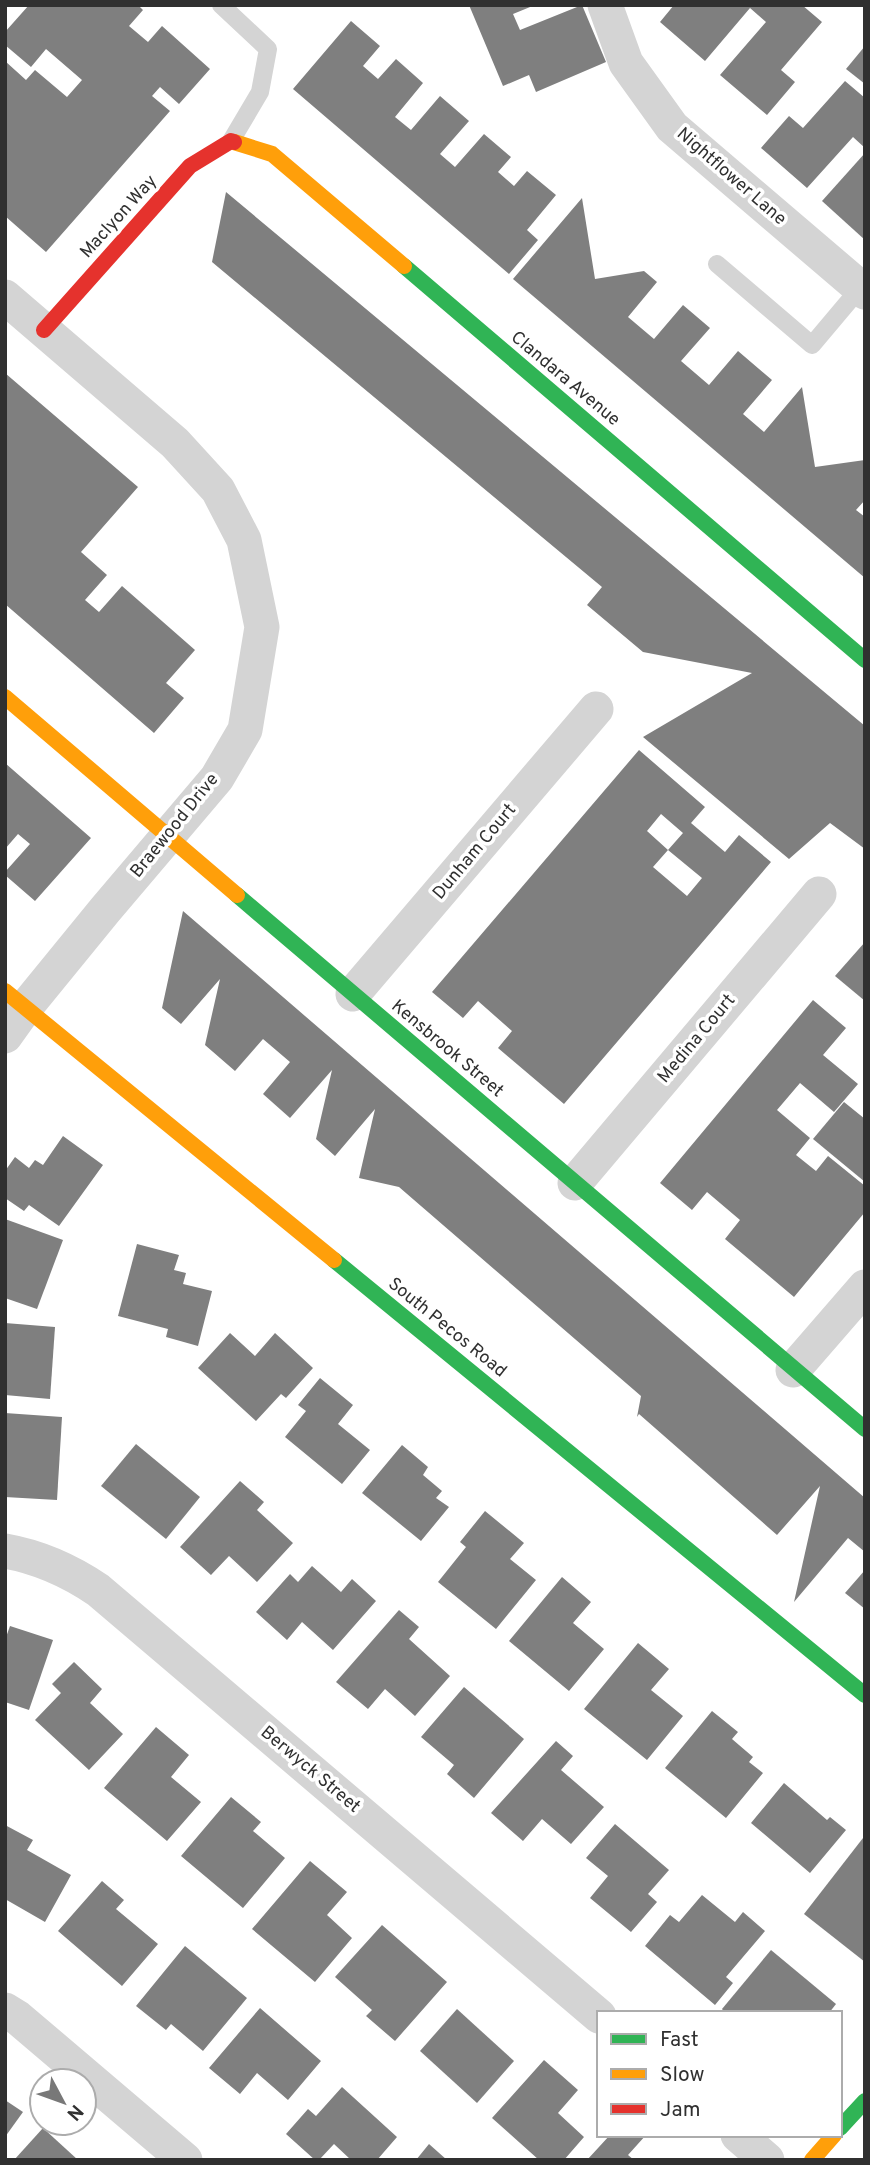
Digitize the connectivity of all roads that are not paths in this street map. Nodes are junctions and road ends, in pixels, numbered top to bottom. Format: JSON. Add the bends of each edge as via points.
{"nodes":[{"id":1,"x":221,"y":5,"type":"edge"},
{"id":2,"x":605,"y":5,"type":"edge"},
{"id":3,"x":231,"y":141,"type":"junction"},
{"id":4,"x":717,"y":264,"type":"dead end"},
{"id":5,"x":862,"y":290,"type":"edge"},
{"id":6,"x":5,"y":297,"type":"edge"},
{"id":7,"x":44,"y":330,"type":"junction"},
{"id":8,"x":865,"y":660,"type":"edge"},
{"id":9,"x":5,"y":697,"type":"edge"},
{"id":10,"x":596,"y":709,"type":"dead end"},
{"id":11,"x":168,"y":836,"type":"junction"},
{"id":12,"x":819,"y":894,"type":"dead end"},
{"id":13,"x":353,"y":994,"type":"junction"},
{"id":14,"x":15,"y":999,"type":"edge"},
{"id":15,"x":5,"y":1036,"type":"edge"},
{"id":16,"x":575,"y":1183,"type":"junction"},
{"id":17,"x":865,"y":1287,"type":"edge"},
{"id":18,"x":793,"y":1370,"type":"junction"},
{"id":19,"x":865,"y":1430,"type":"edge"},
{"id":20,"x":5,"y":1551,"type":"edge"},
{"id":21,"x":865,"y":1695,"type":"edge"},
{"id":22,"x":5,"y":2010,"type":"edge"},
{"id":23,"x":597,"y":2014,"type":"edge"},
{"id":24,"x":865,"y":2101,"type":"edge"},
{"id":25,"x":842,"y":2126,"type":"edge"},
{"id":26,"x":740,"y":2137,"type":"edge"},
{"id":27,"x":832,"y":2137,"type":"edge"},
{"id":28,"x":186,"y":2160,"type":"edge"},
{"id":29,"x":767,"y":2160,"type":"edge"},
{"id":30,"x":812,"y":2160,"type":"edge"}],
"edges":[{"from":1,"to":3,"type":"lane","via":[[268,49],[260,92]]},
{"from":2,"to":5,"type":"street","name":"Nightflower Lane","via":[[626,63],[672,127]]},
{"from":3,"to":7,"type":"street","name":"Maclyon Way","via":[[190,166]]},
{"from":3,"to":8,"type":"street","name":"Clandara Avenue","via":[[272,154]]},
{"from":4,"to":5,"type":"lane","via":[[812,345]]},
{"from":6,"to":7,"type":"street","name":"Braewood Drive"},
{"from":7,"to":11,"type":"street","name":"Braewood Drive","via":[[175,443],[218,489],[244,540],[262,627],[245,730],[217,778]]},
{"from":9,"to":11,"type":"street","name":"Kensbrook Street"},
{"from":10,"to":13,"type":"street","name":"Dunham Court"},
{"from":11,"to":13,"type":"street","name":"Kensbrook Street"},
{"from":11,"to":14,"type":"street","name":"Braewood Drive"},
{"from":12,"to":16,"type":"street","name":"Medina Court"},
{"from":13,"to":16,"type":"street","name":"Kensbrook Street"},
{"from":14,"to":15,"type":"street","name":"Braewood Drive"},
{"from":14,"to":21,"type":"street","name":"South Pecos Road"},
{"from":16,"to":18,"type":"street","name":"Kensbrook Street"},
{"from":17,"to":18,"type":"street"},
{"from":18,"to":19,"type":"street","name":"Kensbrook Street"},
{"from":20,"to":23,"type":"street","name":"Berwyck Street","via":[[45,1562],[98,1590]]},
{"from":22,"to":28,"type":"street"},
{"from":24,"to":25,"type":"street"},
{"from":26,"to":29,"type":"street"},
{"from":27,"to":30,"type":"street"}]}
